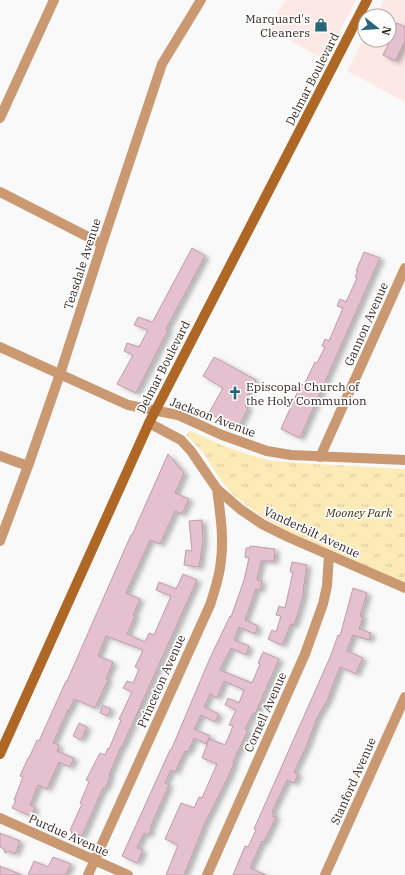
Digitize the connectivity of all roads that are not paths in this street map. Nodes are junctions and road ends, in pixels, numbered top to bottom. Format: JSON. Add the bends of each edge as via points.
{"nodes":[{"id":1,"x":54,"y":0,"type":"edge"},
{"id":2,"x":200,"y":0,"type":"edge"},
{"id":3,"x":368,"y":0,"type":"edge"},
{"id":4,"x":0,"y":118,"type":"edge"},
{"id":5,"x":0,"y":192,"type":"edge"},
{"id":6,"x":102,"y":244,"type":"junction"},
{"id":7,"x":405,"y":268,"type":"edge"},
{"id":8,"x":0,"y":346,"type":"edge"},
{"id":9,"x":60,"y":374,"type":"junction"},
{"id":10,"x":155,"y":410,"type":"junction"},
{"id":11,"x":149,"y":423,"type":"junction"},
{"id":12,"x":0,"y":456,"type":"edge"},
{"id":13,"x":320,"y":457,"type":"junction"},
{"id":14,"x":405,"y":460,"type":"edge"},
{"id":15,"x":28,"y":466,"type":"junction"},
{"id":16,"x":217,"y":489,"type":"junction"},
{"id":17,"x":0,"y":541,"type":"edge"},
{"id":18,"x":329,"y":555,"type":"junction"},
{"id":19,"x":405,"y":588,"type":"edge"},
{"id":20,"x":405,"y":697,"type":"edge"},
{"id":21,"x":0,"y":754,"type":"edge"},
{"id":22,"x":0,"y":818,"type":"edge"},
{"id":23,"x":94,"y":860,"type":"junction"},
{"id":24,"x":88,"y":875,"type":"edge"},
{"id":25,"x":128,"y":875,"type":"edge"},
{"id":26,"x":207,"y":875,"type":"edge"},
{"id":27,"x":325,"y":875,"type":"edge"}],
"edges":[{"from":1,"to":4,"type":"street"},
{"from":2,"to":6,"type":"street","name":"Teasdale Avenue","via":[[162,64]]},
{"from":3,"to":10,"type":"main road","name":"Delmar Boulevard"},
{"from":5,"to":6,"type":"street"},
{"from":6,"to":9,"type":"street","name":"Teasdale Avenue"},
{"from":7,"to":13,"type":"street","name":"Gannon Avenue"},
{"from":8,"to":9,"type":"street","name":"Jackson Avenue"},
{"from":9,"to":10,"type":"street","name":"Jackson Avenue","via":[[128,405]]},
{"from":9,"to":15,"type":"street","name":"Teasdale Avenue"},
{"from":10,"to":11,"type":"main road","name":"Delmar Boulevard"},
{"from":10,"to":13,"type":"street","name":"Jackson Avenue","via":[[178,415],[222,435],[267,451]]},
{"from":11,"to":16,"type":"street","name":"Vanderbilt Avenue","via":[[181,440]]},
{"from":11,"to":21,"type":"main road","name":"Delmar Boulevard"},
{"from":12,"to":15,"type":"street"},
{"from":13,"to":14,"type":"street","name":"Jackson Avenue"},
{"from":15,"to":17,"type":"street","name":"Teasdale Avenue"},
{"from":16,"to":18,"type":"street","name":"Vanderbilt Avenue","via":[[262,524]]},
{"from":16,"to":23,"type":"street","name":"Princeton Avenue","via":[[222,530],[221,560],[216,585]]},
{"from":18,"to":19,"type":"street","name":"Vanderbilt Avenue"},
{"from":18,"to":26,"type":"street","name":"Cornell Avenue","via":[[327,586],[317,624]]},
{"from":20,"to":27,"type":"street","name":"Stanford Avenue"},
{"from":22,"to":23,"type":"street","name":"Purdue Avenue"},
{"from":23,"to":24,"type":"street","name":"Princeton Avenue"},
{"from":23,"to":25,"type":"street","name":"Purdue Avenue"}]}
